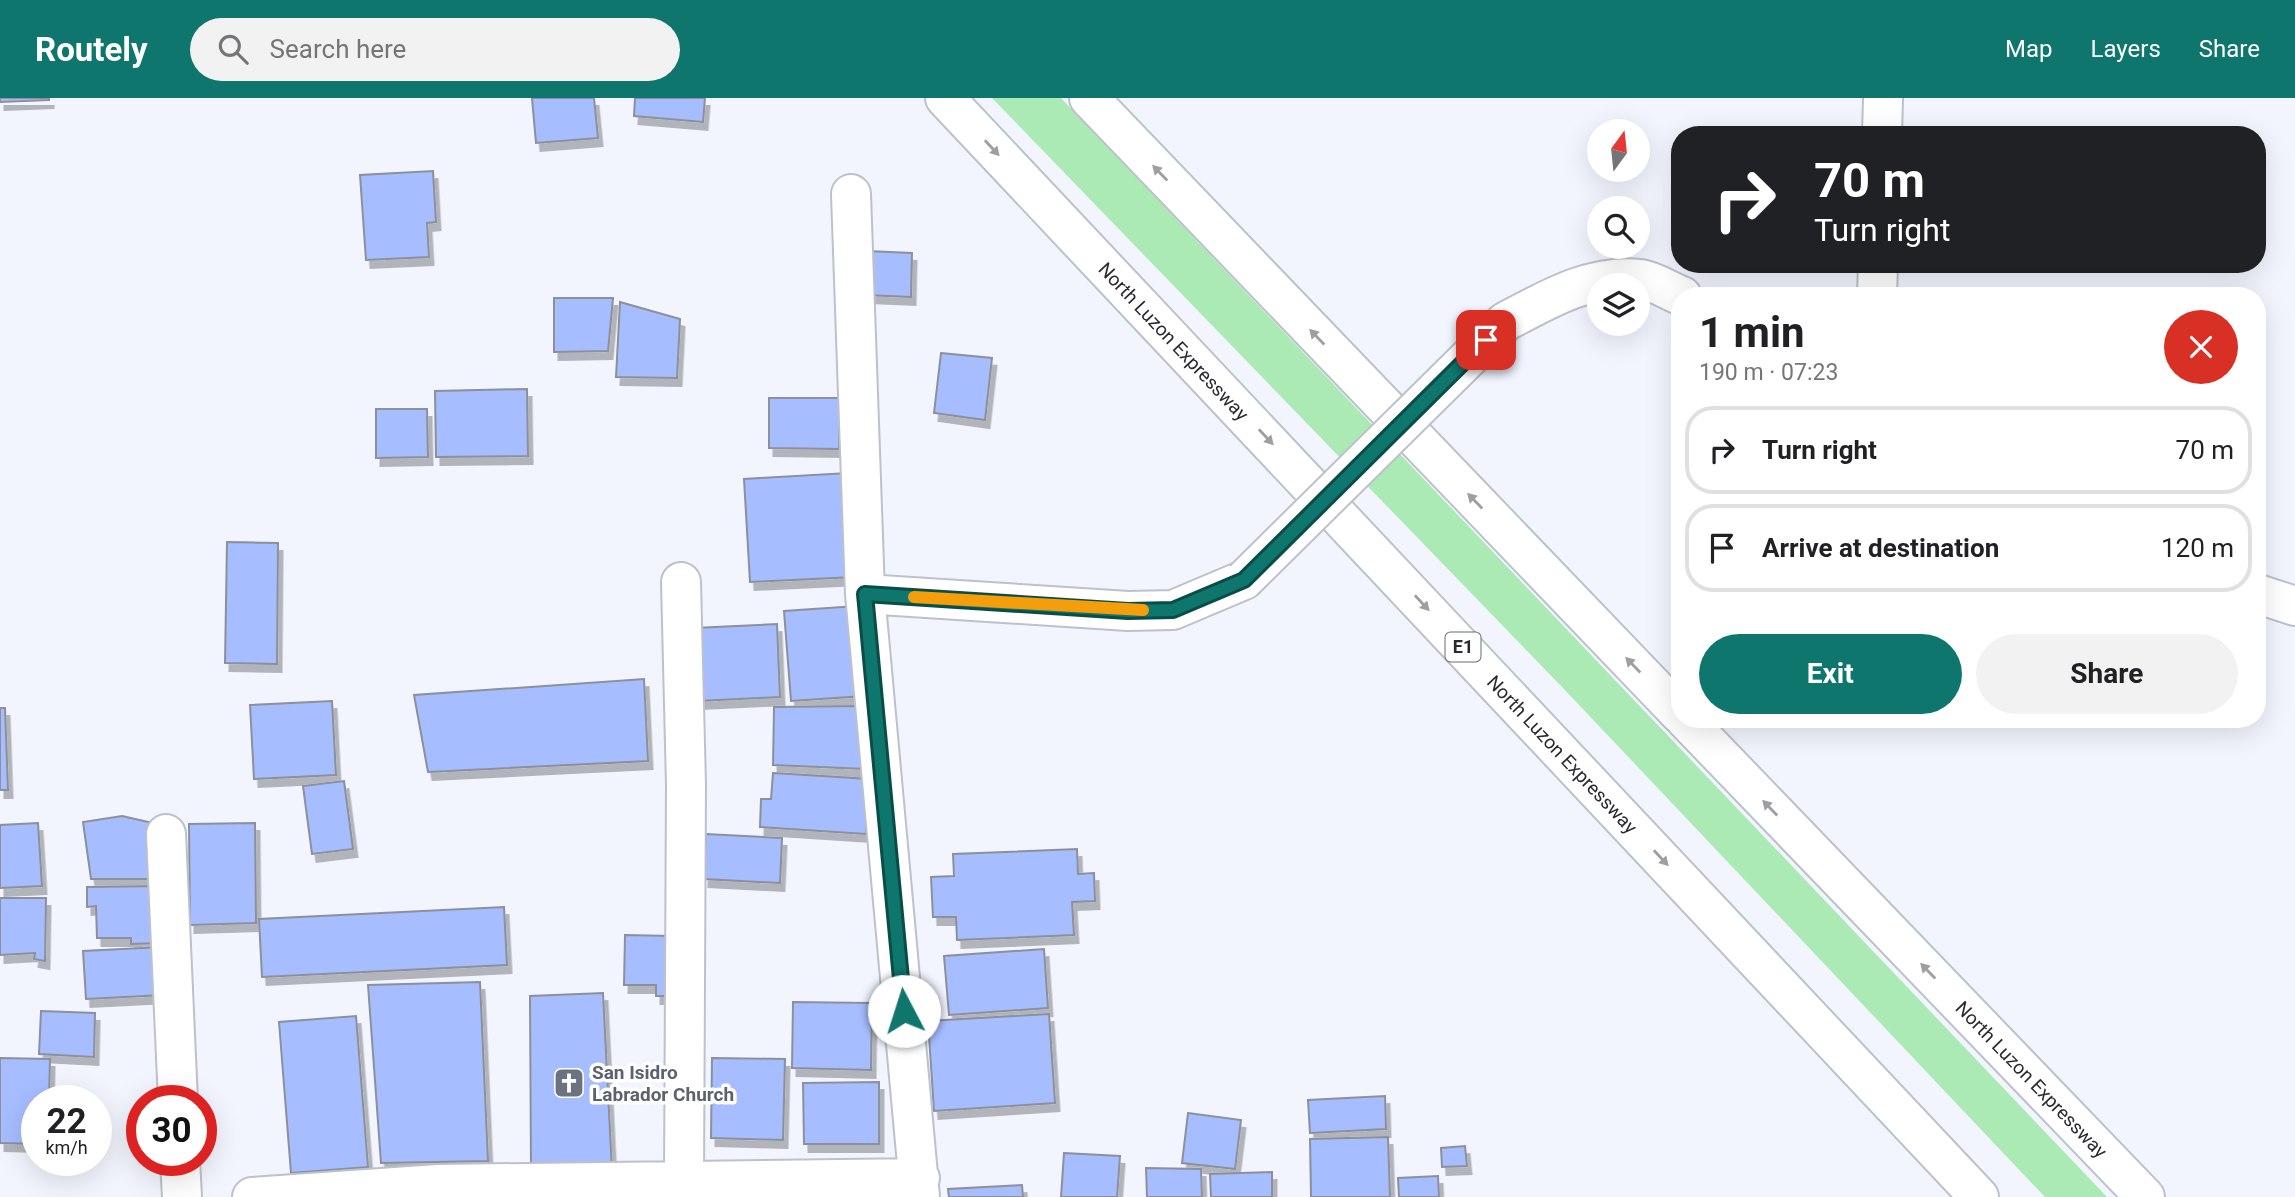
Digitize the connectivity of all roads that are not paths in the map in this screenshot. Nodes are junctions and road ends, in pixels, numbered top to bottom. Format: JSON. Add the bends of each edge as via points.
{"nodes":[{"id":1,"x":945,"y":98,"type":"edge"},
{"id":2,"x":1089,"y":98,"type":"edge"},
{"id":3,"x":1883,"y":98,"type":"edge"},
{"id":4,"x":1882,"y":126,"type":"edge"},
{"id":5,"x":851,"y":194,"type":"dead end"},
{"id":6,"x":1671,"y":291,"type":"edge"},
{"id":7,"x":681,"y":582,"type":"dead end"},
{"id":8,"x":865,"y":594,"type":"junction"},
{"id":9,"x":2266,"y":597,"type":"edge"},
{"id":10,"x":2295,"y":606,"type":"edge"},
{"id":11,"x":1671,"y":705,"type":"edge"},
{"id":12,"x":1694,"y":728,"type":"edge"},
{"id":13,"x":166,"y":834,"type":"dead end"},
{"id":14,"x":177,"y":1085,"type":"edge"},
{"id":15,"x":181,"y":1176,"type":"edge"},
{"id":16,"x":684,"y":1181,"type":"junction"},
{"id":17,"x":920,"y":1188,"type":"edge"},
{"id":18,"x":182,"y":1197,"type":"edge"},
{"id":19,"x":252,"y":1197,"type":"edge"},
{"id":20,"x":1979,"y":1197,"type":"edge"},
{"id":21,"x":2145,"y":1197,"type":"edge"}],
"edges":[{"from":1,"to":20,"type":"main road","name":"North Luzon Expressway","number":"E1","one_way":true},
{"from":11,"to":2,"type":"main road","one_way":true},
{"from":3,"to":4,"type":"main road"},
{"from":5,"to":8,"type":"main road"},
{"from":6,"to":8,"type":"main road","bridge":true,"via":[[1642,279],[1598,281],[1555,295],[1505,322],[1244,580],[1173,610]]},
{"from":7,"to":16,"type":"main road","via":[[686,786]]},
{"from":8,"to":17,"type":"main road"},
{"from":9,"to":10,"type":"main road"},
{"from":21,"to":12,"type":"main road","name":"North Luzon Expressway","one_way":true},
{"from":13,"to":14,"type":"main road"},
{"from":15,"to":18,"type":"main road"},
{"from":16,"to":17,"type":"main road"},
{"from":16,"to":19,"type":"main road","via":[[439,1184]]}]}
